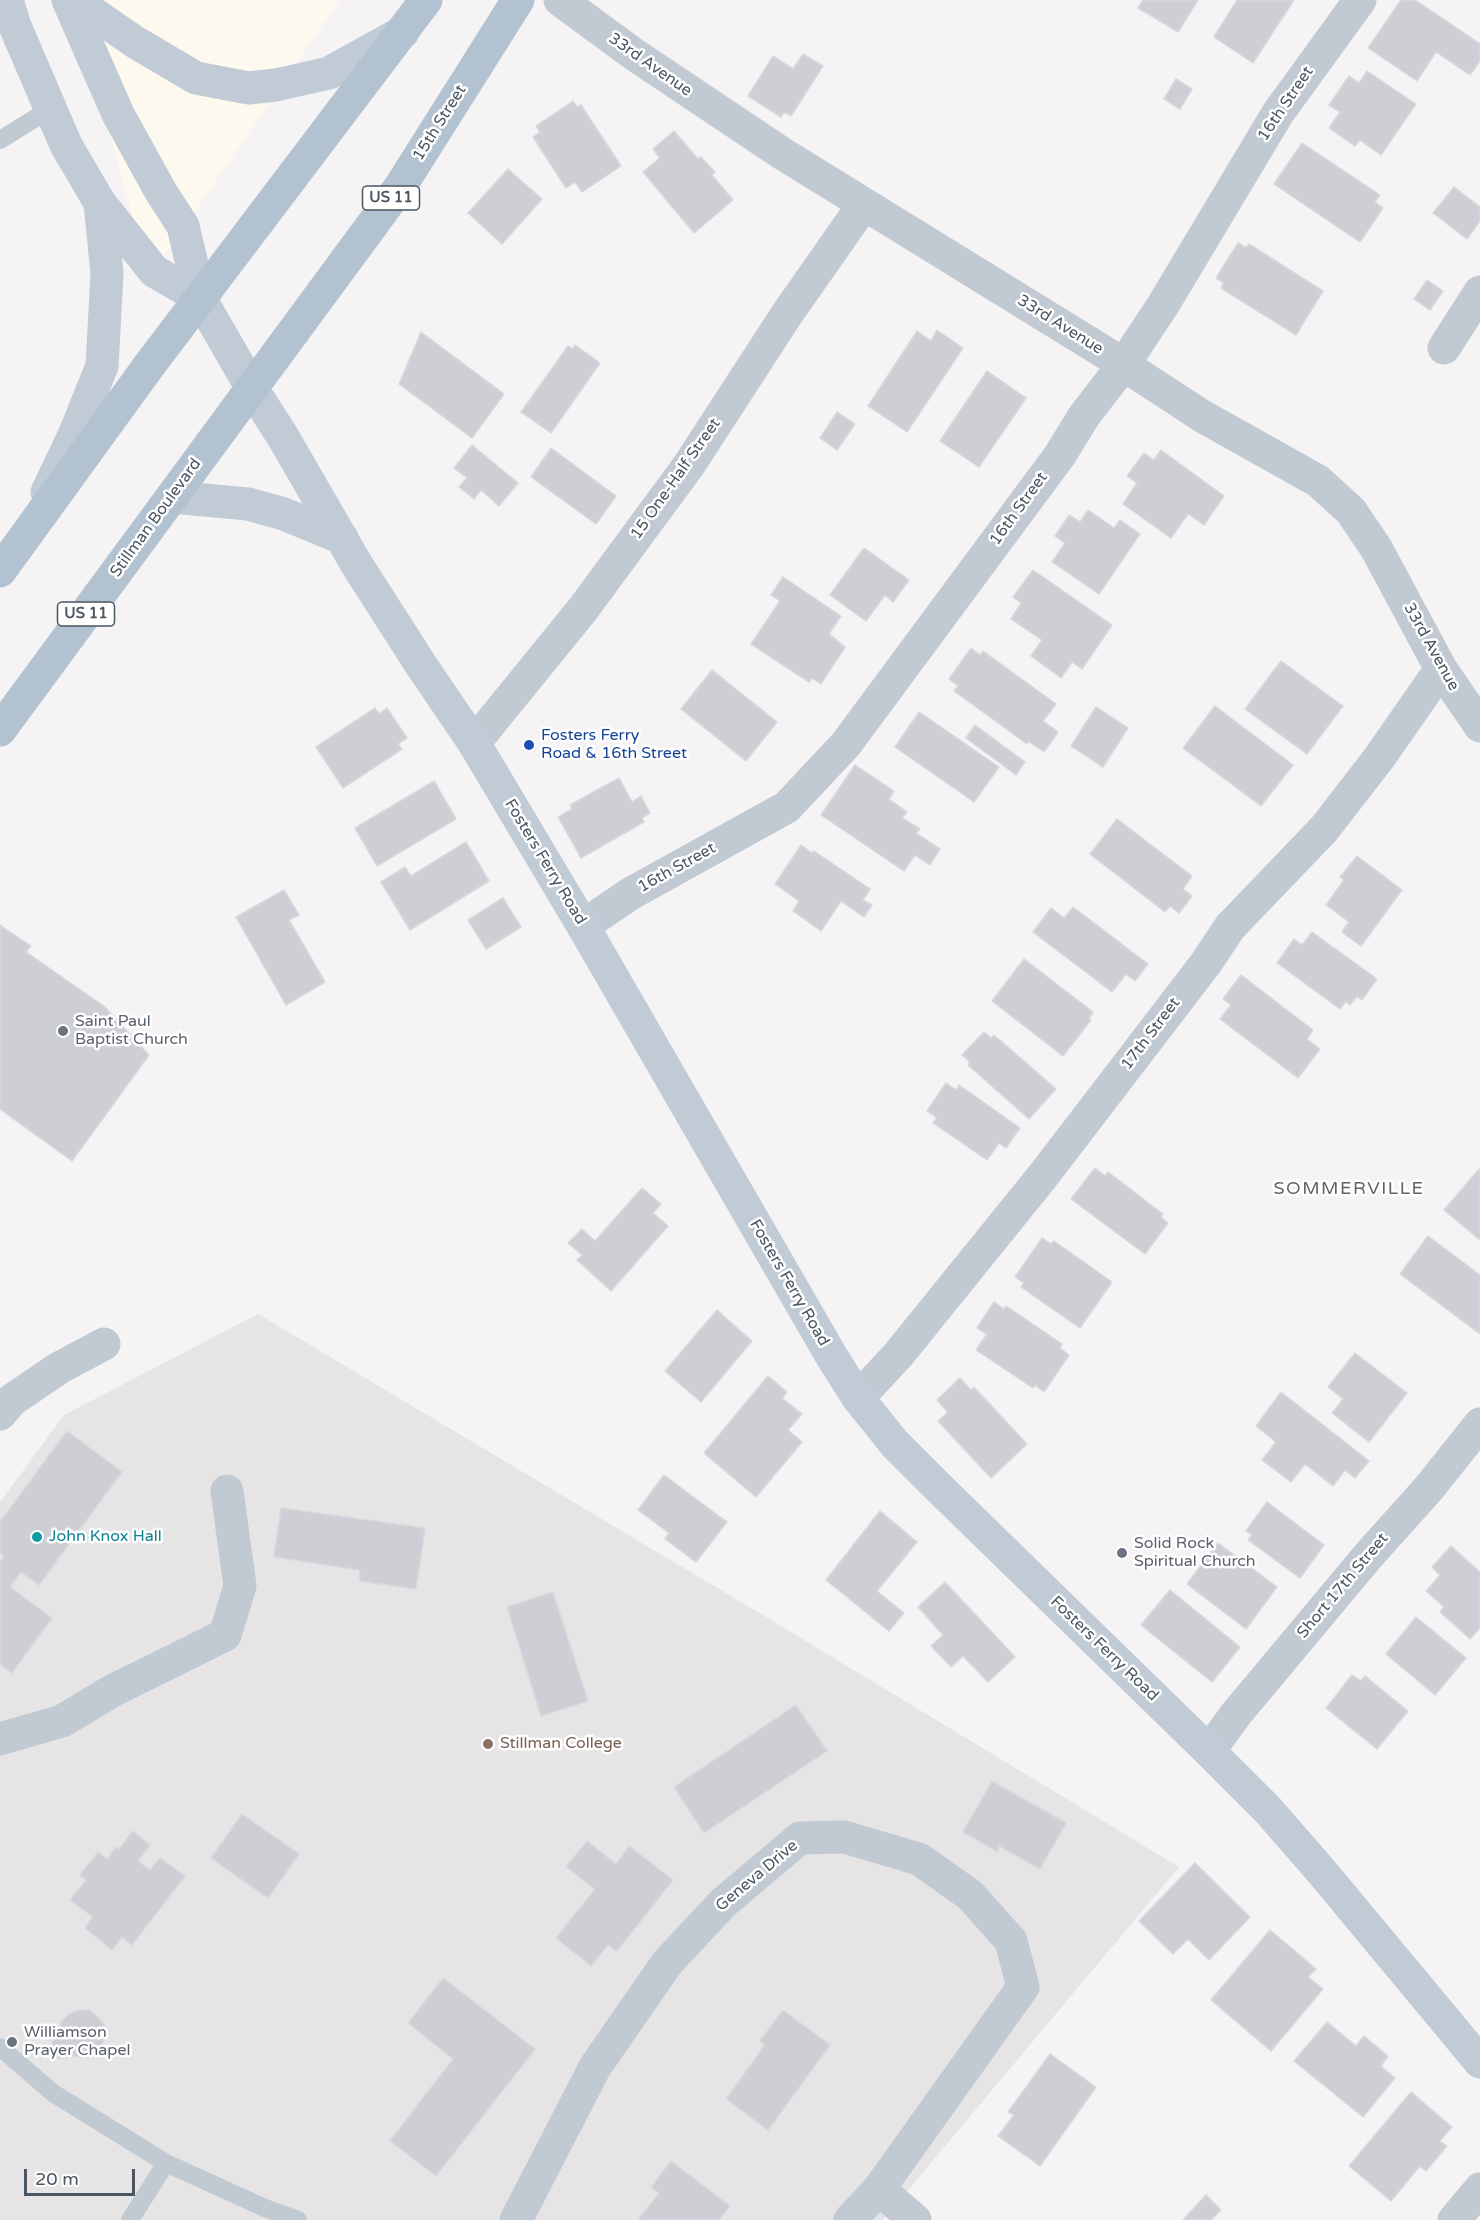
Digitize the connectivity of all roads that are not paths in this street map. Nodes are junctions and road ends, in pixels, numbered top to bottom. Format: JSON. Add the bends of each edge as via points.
{"nodes":[{"id":1,"x":7,"y":0,"type":"edge"},
{"id":2,"x":68,"y":0,"type":"edge"},
{"id":3,"x":74,"y":0,"type":"edge"},
{"id":4,"x":518,"y":0,"type":"edge"},
{"id":5,"x":560,"y":0,"type":"edge"},
{"id":6,"x":1360,"y":0,"type":"edge"},
{"id":7,"x":415,"y":10,"type":"edge"},
{"id":8,"x":50,"y":109,"type":"junction"},
{"id":9,"x":0,"y":140,"type":"edge"},
{"id":10,"x":100,"y":203,"type":"junction"},
{"id":11,"x":864,"y":204,"type":"junction"},
{"id":12,"x":1480,"y":292,"type":"edge"},
{"id":13,"x":200,"y":298,"type":"junction"},
{"id":14,"x":1444,"y":348,"type":"dead end"},
{"id":15,"x":1124,"y":364,"type":"junction"},
{"id":16,"x":251,"y":387,"type":"junction"},
{"id":17,"x":172,"y":497,"type":"junction"},
{"id":18,"x":24,"y":538,"type":"junction"},
{"id":19,"x":342,"y":538,"type":"junction"},
{"id":20,"x":0,"y":571,"type":"edge"},
{"id":21,"x":1441,"y":669,"type":"junction"},
{"id":22,"x":1480,"y":726,"type":"edge"},
{"id":23,"x":0,"y":730,"type":"edge"},
{"id":24,"x":474,"y":743,"type":"junction"},
{"id":25,"x":584,"y":926,"type":"junction"},
{"id":26,"x":104,"y":1344,"type":"dead end"},
{"id":27,"x":858,"y":1398,"type":"junction"},
{"id":28,"x":0,"y":1413,"type":"edge"},
{"id":29,"x":1480,"y":1424,"type":"edge"},
{"id":30,"x":227,"y":1491,"type":"dead end"},
{"id":31,"x":0,"y":1739,"type":"edge"},
{"id":32,"x":1209,"y":1751,"type":"junction"},
{"id":33,"x":0,"y":2047,"type":"edge"},
{"id":34,"x":1480,"y":2062,"type":"edge"},
{"id":35,"x":166,"y":2163,"type":"junction"},
{"id":36,"x":879,"y":2189,"type":"junction"},
{"id":37,"x":1480,"y":2189,"type":"edge"},
{"id":38,"x":130,"y":2220,"type":"edge"},
{"id":39,"x":298,"y":2220,"type":"edge"},
{"id":40,"x":516,"y":2220,"type":"edge"},
{"id":41,"x":850,"y":2220,"type":"edge"},
{"id":42,"x":915,"y":2220,"type":"edge"},
{"id":43,"x":1454,"y":2220,"type":"edge"}],
"edges":[{"from":1,"to":8,"type":"street"},
{"from":2,"to":13,"type":"street","via":[[118,114],[183,226]]},
{"from":3,"to":7,"type":"street","via":[[196,78],[249,88],[329,73]]},
{"from":4,"to":16,"type":"main road","name":"15th Street","number":"US 11","via":[[400,187]]},
{"from":5,"to":11,"type":"street","name":"33rd Avenue","via":[[664,75]]},
{"from":6,"to":15,"type":"street","name":"16th Street","via":[[1278,113]]},
{"from":7,"to":13,"type":"main road"},
{"from":8,"to":9,"type":"lane"},
{"from":8,"to":10,"type":"street"},
{"from":10,"to":13,"type":"street","via":[[154,271]]},
{"from":10,"to":18,"type":"street","via":[[107,273],[102,366],[75,433]]},
{"from":11,"to":15,"type":"street","name":"33rd Avenue"},
{"from":11,"to":24,"type":"street","name":"15 One-Half Street","via":[[689,465],[583,609]]},
{"from":12,"to":14,"type":"street"},
{"from":13,"to":16,"type":"street"},
{"from":13,"to":18,"type":"main road"},
{"from":15,"to":21,"type":"street","name":"33rd Avenue","via":[[1202,416],[1318,481],[1351,511],[1376,548]]},
{"from":15,"to":25,"type":"street","name":"16th Street","via":[[846,744],[787,807],[630,894]]},
{"from":16,"to":17,"type":"main road","name":"Stillman Boulevard","number":"US 11"},
{"from":16,"to":19,"type":"street","name":"Fosters Ferry Road"},
{"from":17,"to":19,"type":"street","via":[[248,504]]},
{"from":17,"to":23,"type":"main road","name":"Stillman Boulevard","number":"US 11"},
{"from":18,"to":20,"type":"main road"},
{"from":19,"to":24,"type":"street","name":"Fosters Ferry Road"},
{"from":21,"to":22,"type":"street","name":"33rd Avenue"},
{"from":21,"to":27,"type":"street","name":"17th Street","via":[[1324,830],[1230,927],[1042,1178],[898,1355]]},
{"from":24,"to":25,"type":"street","name":"Fosters Ferry Road"},
{"from":25,"to":27,"type":"street","name":"Fosters Ferry Road"},
{"from":26,"to":28,"type":"street","via":[[59,1368],[12,1400]]},
{"from":27,"to":32,"type":"street","name":"Fosters Ferry Road","via":[[895,1444]]},
{"from":29,"to":32,"type":"street","name":"Short 17th Street"},
{"from":30,"to":31,"type":"street","via":[[240,1586],[225,1635],[112,1691],[62,1721]]},
{"from":32,"to":34,"type":"street","name":"Fosters Ferry Road","via":[[1268,1810]]},
{"from":33,"to":35,"type":"lane","via":[[53,2093]]},
{"from":35,"to":38,"type":"lane"},
{"from":35,"to":39,"type":"lane"},
{"from":36,"to":40,"type":"street","name":"Geneva Drive","via":[[1023,1987],[1011,1941],[970,1895],[919,1859],[844,1837],[800,1838],[723,1903],[667,1963],[595,2067]]},
{"from":36,"to":41,"type":"street","name":"Geneva Drive"},
{"from":36,"to":42,"type":"street"},
{"from":37,"to":43,"type":"street"}]}
